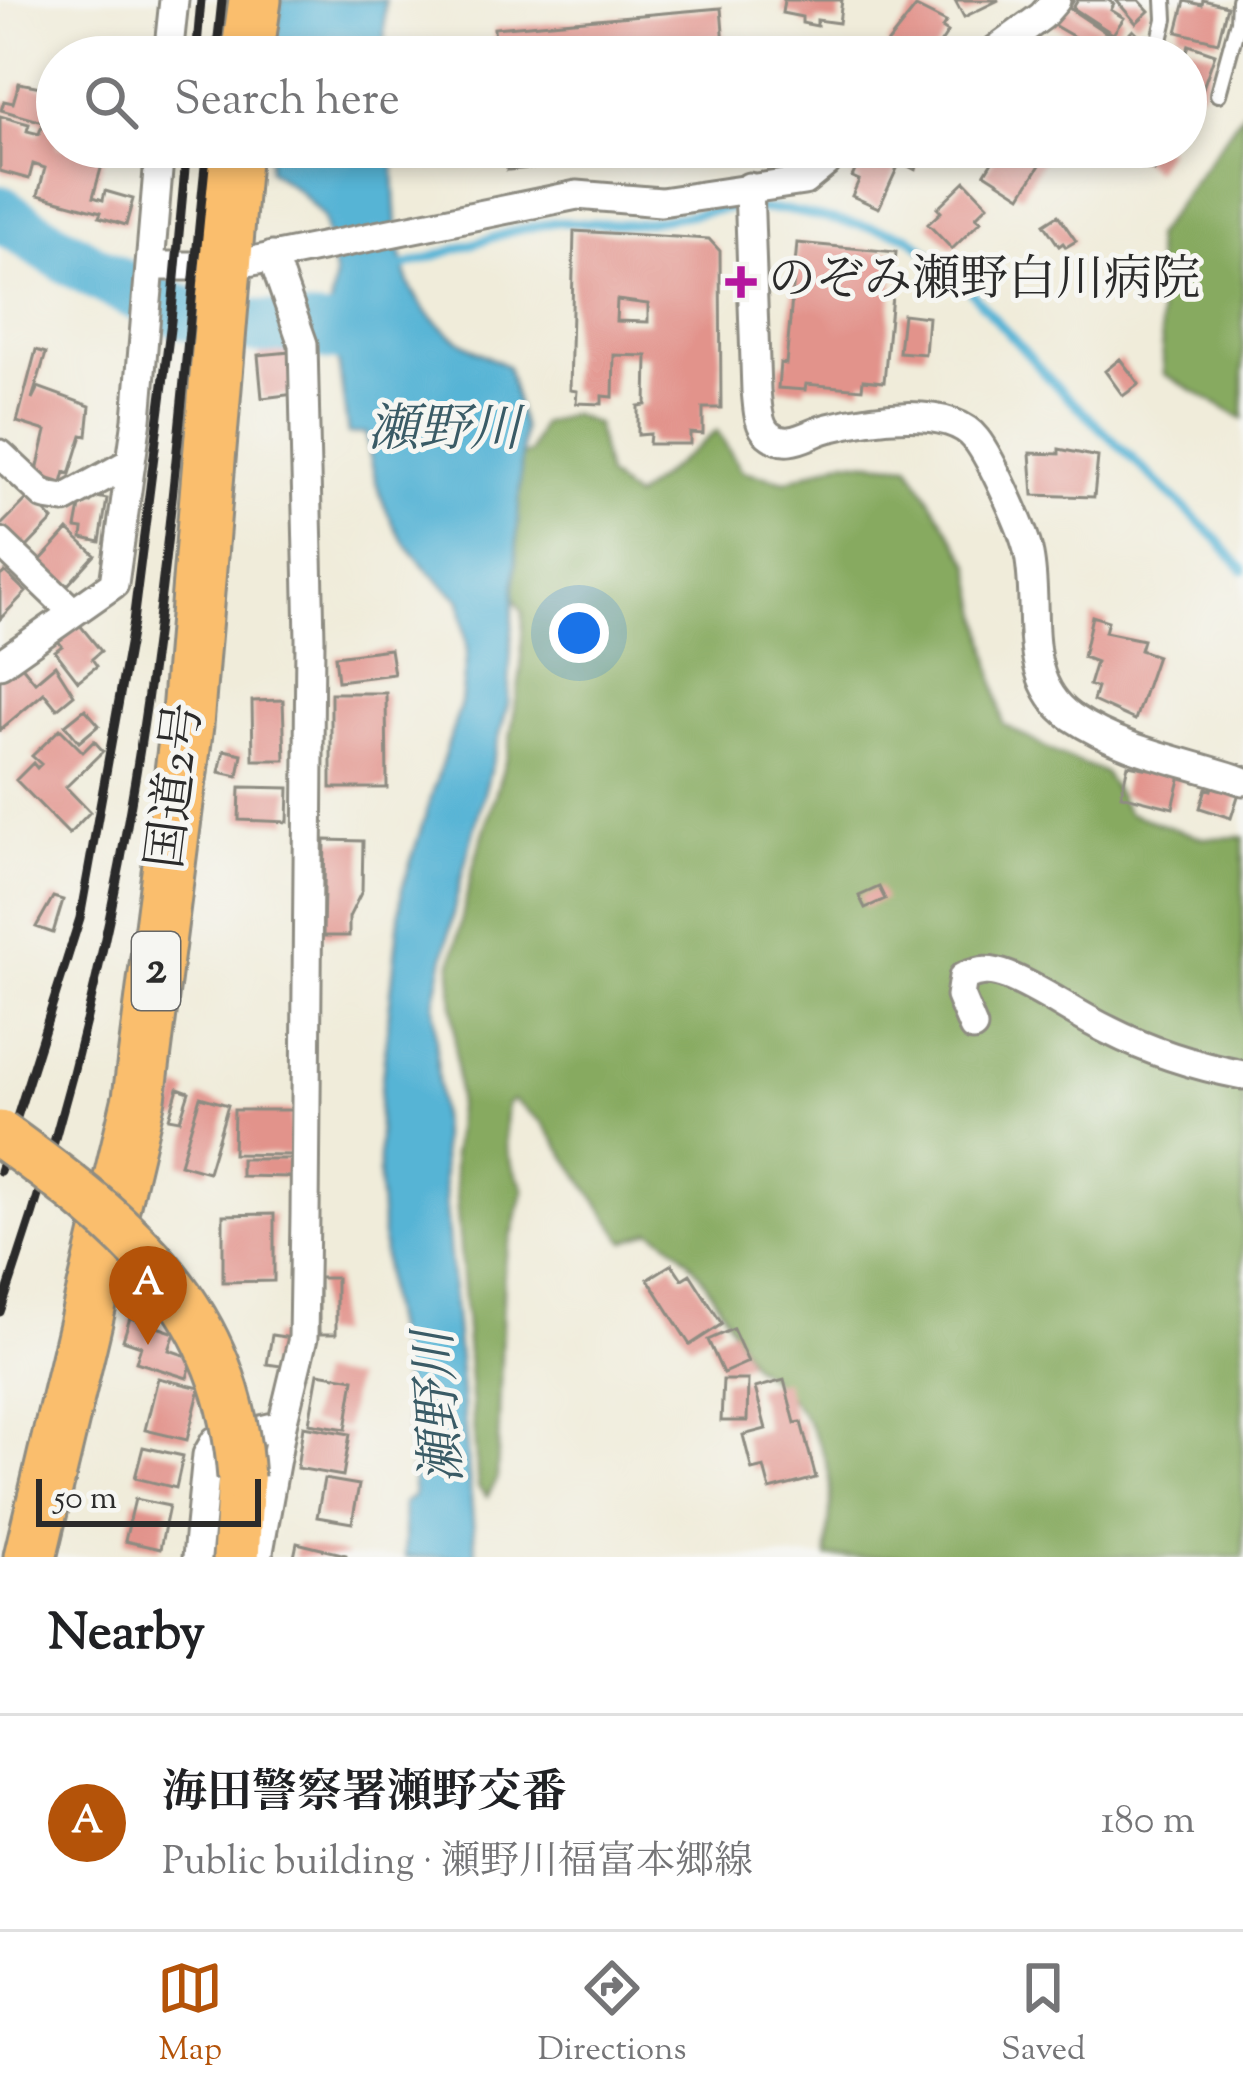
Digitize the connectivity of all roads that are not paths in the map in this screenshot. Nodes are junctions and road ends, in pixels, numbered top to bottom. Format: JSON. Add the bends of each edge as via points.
{"nodes":[{"id":1,"x":174,"y":0,"type":"edge"},
{"id":2,"x":255,"y":0,"type":"edge"},
{"id":3,"x":1056,"y":0,"type":"edge"},
{"id":4,"x":1164,"y":0,"type":"edge"},
{"id":5,"x":1239,"y":0,"type":"edge"},
{"id":6,"x":171,"y":36,"type":"edge"},
{"id":7,"x":251,"y":36,"type":"edge"},
{"id":8,"x":1014,"y":36,"type":"edge"},
{"id":9,"x":1161,"y":36,"type":"edge"},
{"id":10,"x":1218,"y":94,"type":"dead end"},
{"id":11,"x":158,"y":168,"type":"edge"},
{"id":12,"x":237,"y":168,"type":"edge"},
{"id":13,"x":820,"y":168,"type":"edge"},
{"id":14,"x":749,"y":187,"type":"junction"},
{"id":15,"x":150,"y":273,"type":"junction"},
{"id":16,"x":241,"y":275,"type":"junction"},
{"id":17,"x":0,"y":454,"type":"edge"},
{"id":18,"x":131,"y":461,"type":"junction"},
{"id":19,"x":0,"y":542,"type":"edge"},
{"id":20,"x":73,"y":612,"type":"junction"},
{"id":21,"x":0,"y":664,"type":"edge"},
{"id":22,"x":1243,"y":782,"type":"edge"},
{"id":23,"x":973,"y":1027,"type":"dead end"},
{"id":24,"x":1243,"y":1075,"type":"edge"},
{"id":25,"x":0,"y":1133,"type":"edge"},
{"id":26,"x":282,"y":1425,"type":"junction"},
{"id":27,"x":30,"y":1557,"type":"edge"},
{"id":28,"x":197,"y":1557,"type":"edge"},
{"id":29,"x":236,"y":1557,"type":"edge"},
{"id":30,"x":258,"y":1557,"type":"edge"}],
"edges":[{"from":1,"to":6,"type":"street"},
{"from":2,"to":7,"type":"highway"},
{"from":3,"to":8,"type":"street"},
{"from":4,"to":9,"type":"lane"},
{"from":5,"to":10,"type":"lane"},
{"from":11,"to":15,"type":"street"},
{"from":12,"to":16,"type":"highway","name":"国道2号","number":"2"},
{"from":13,"to":14,"type":"street","via":[[804,181]]},
{"from":14,"to":16,"type":"street","via":[[661,202],[577,195],[307,253]]},
{"from":14,"to":22,"type":"street","via":[[756,391],[768,434],[794,441],[853,423],[934,416],[967,428],[1029,553],[1036,662],[1056,704],[1126,746]]},
{"from":15,"to":16,"type":"street"},
{"from":15,"to":18,"type":"street"},
{"from":16,"to":26,"type":"street","via":[[292,311],[303,344],[310,639],[303,1338]]},
{"from":16,"to":27,"type":"highway","name":"国道2号","number":"2","via":[[217,374],[187,725],[140,1098]]},
{"from":17,"to":18,"type":"street","via":[[45,496],[64,499]]},
{"from":18,"to":20,"type":"street","via":[[114,584]]},
{"from":19,"to":20,"type":"street"},
{"from":20,"to":21,"type":"street"},
{"from":23,"to":24,"type":"street","via":[[960,996],[963,977],[982,969],[1155,1050]]},
{"from":25,"to":29,"type":"main road","bridge":true,"via":[[101,1212],[185,1300],[232,1407],[242,1478]]},
{"from":26,"to":28,"type":"street","via":[[215,1441]]},
{"from":26,"to":30,"type":"street"}]}
